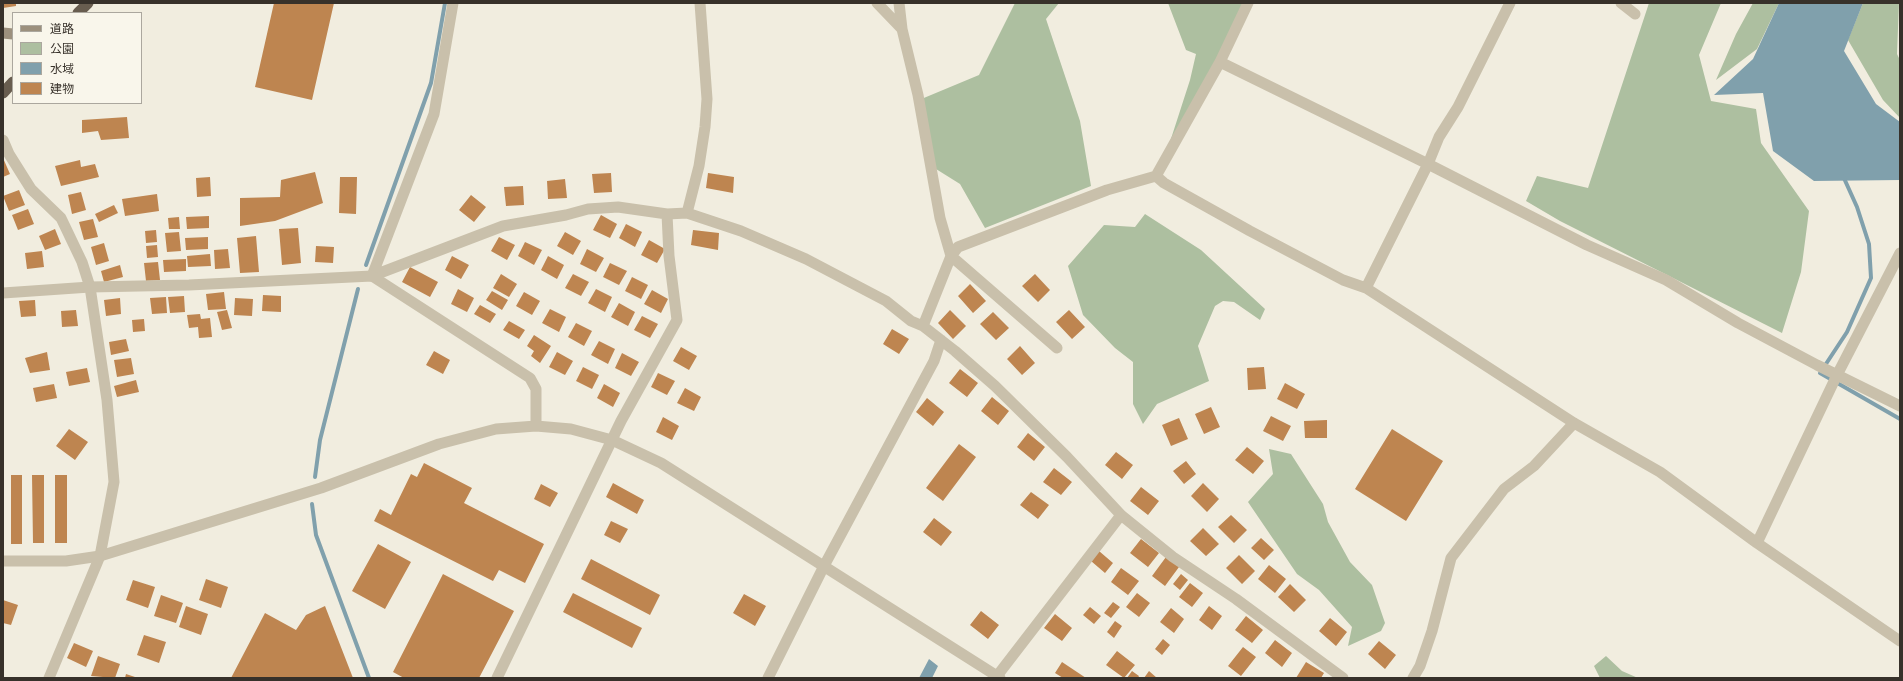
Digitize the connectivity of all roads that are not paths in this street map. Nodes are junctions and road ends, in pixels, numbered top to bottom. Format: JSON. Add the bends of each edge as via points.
{"nodes":[{"id":1,"x":88,"y":3,"type":"edge"},
{"id":2,"x":453,"y":3,"type":"edge"},
{"id":3,"x":700,"y":3,"type":"edge"},
{"id":4,"x":877,"y":3,"type":"edge"},
{"id":5,"x":900,"y":3,"type":"edge"},
{"id":6,"x":1248,"y":3,"type":"edge"},
{"id":7,"x":1510,"y":3,"type":"edge"},
{"id":8,"x":1621,"y":3,"type":"edge"},
{"id":9,"x":79,"y":12,"type":"edge"},
{"id":10,"x":1635,"y":14,"type":"dead end"},
{"id":11,"x":902,"y":30,"type":"junction"},
{"id":12,"x":1220,"y":62,"type":"junction"},
{"id":13,"x":12,"y":83,"type":"edge"},
{"id":14,"x":3,"y":92,"type":"edge"},
{"id":15,"x":3,"y":140,"type":"edge"},
{"id":16,"x":1428,"y":164,"type":"junction"},
{"id":17,"x":1156,"y":176,"type":"junction"},
{"id":18,"x":687,"y":213,"type":"junction"},
{"id":19,"x":667,"y":214,"type":"junction"},
{"id":20,"x":1900,"y":254,"type":"edge"},
{"id":21,"x":950,"y":256,"type":"junction"},
{"id":22,"x":372,"y":276,"type":"junction"},
{"id":23,"x":90,"y":287,"type":"junction"},
{"id":24,"x":1366,"y":288,"type":"junction"},
{"id":25,"x":3,"y":293,"type":"edge"},
{"id":26,"x":923,"y":326,"type":"junction"},
{"id":27,"x":941,"y":340,"type":"junction"},
{"id":28,"x":1057,"y":348,"type":"dead end"},
{"id":29,"x":1833,"y":377,"type":"junction"},
{"id":30,"x":1900,"y":406,"type":"edge"},
{"id":31,"x":1574,"y":423,"type":"junction"},
{"id":32,"x":536,"y":426,"type":"junction"},
{"id":33,"x":612,"y":440,"type":"junction"},
{"id":34,"x":1121,"y":515,"type":"junction"},
{"id":35,"x":1757,"y":543,"type":"junction"},
{"id":36,"x":100,"y":556,"type":"junction"},
{"id":37,"x":3,"y":561,"type":"edge"},
{"id":38,"x":824,"y":566,"type":"junction"},
{"id":39,"x":1900,"y":642,"type":"edge"},
{"id":40,"x":998,"y":677,"type":"edge"},
{"id":41,"x":49,"y":678,"type":"edge"},
{"id":42,"x":497,"y":678,"type":"edge"},
{"id":43,"x":768,"y":678,"type":"edge"},
{"id":44,"x":1344,"y":678,"type":"edge"},
{"id":45,"x":1414,"y":678,"type":"edge"}],
"edges":[{"from":1,"to":9,"type":"highway"},
{"from":2,"to":22,"type":"street","via":[[434,114]]},
{"from":3,"to":18,"type":"street","via":[[707,106],[699,166]]},
{"from":4,"to":11,"type":"street"},
{"from":5,"to":11,"type":"street"},
{"from":6,"to":12,"type":"street"},
{"from":7,"to":16,"type":"street","via":[[1458,107],[1439,137]]},
{"from":8,"to":10,"type":"street"},
{"from":11,"to":21,"type":"street","via":[[918,95],[940,218]]},
{"from":12,"to":16,"type":"street"},
{"from":12,"to":17,"type":"street"},
{"from":13,"to":14,"type":"highway"},
{"from":15,"to":23,"type":"street","via":[[31,189],[61,218],[82,262]]},
{"from":16,"to":24,"type":"street"},
{"from":16,"to":29,"type":"street","via":[[1587,244],[1666,280],[1738,323],[1817,365]]},
{"from":17,"to":21,"type":"street","via":[[1107,190],[958,246]]},
{"from":17,"to":24,"type":"street","via":[[1164,183],[1250,231],[1343,280]]},
{"from":18,"to":19,"type":"street"},
{"from":18,"to":26,"type":"street","via":[[741,231],[806,259],[886,301],[911,321]]},
{"from":19,"to":22,"type":"street","via":[[618,207],[588,209],[503,226]]},
{"from":19,"to":33,"type":"street","via":[[677,320]]},
{"from":20,"to":29,"type":"street"},
{"from":21,"to":26,"type":"street"},
{"from":21,"to":28,"type":"street"},
{"from":22,"to":23,"type":"street","via":[[189,286]]},
{"from":22,"to":32,"type":"street","via":[[530,378],[536,389]]},
{"from":23,"to":25,"type":"street"},
{"from":23,"to":36,"type":"street","via":[[107,400],[114,482]]},
{"from":24,"to":31,"type":"street"},
{"from":26,"to":27,"type":"street"},
{"from":27,"to":34,"type":"street","via":[[995,386]]},
{"from":27,"to":38,"type":"street","via":[[934,361]]},
{"from":29,"to":30,"type":"street"},
{"from":29,"to":35,"type":"street"},
{"from":31,"to":35,"type":"street","via":[[1660,472]]},
{"from":31,"to":45,"type":"street","via":[[1534,466],[1504,489],[1451,558],[1432,631]]},
{"from":32,"to":33,"type":"street","via":[[571,429]]},
{"from":32,"to":36,"type":"street","via":[[496,429],[439,444],[321,488]]},
{"from":33,"to":38,"type":"street","via":[[661,463]]},
{"from":33,"to":42,"type":"street"},
{"from":34,"to":40,"type":"street"},
{"from":34,"to":44,"type":"street","via":[[1173,557],[1236,599]]},
{"from":35,"to":39,"type":"street"},
{"from":36,"to":37,"type":"street","via":[[66,561]]},
{"from":36,"to":41,"type":"street"},
{"from":38,"to":40,"type":"street"},
{"from":38,"to":43,"type":"street"}]}
